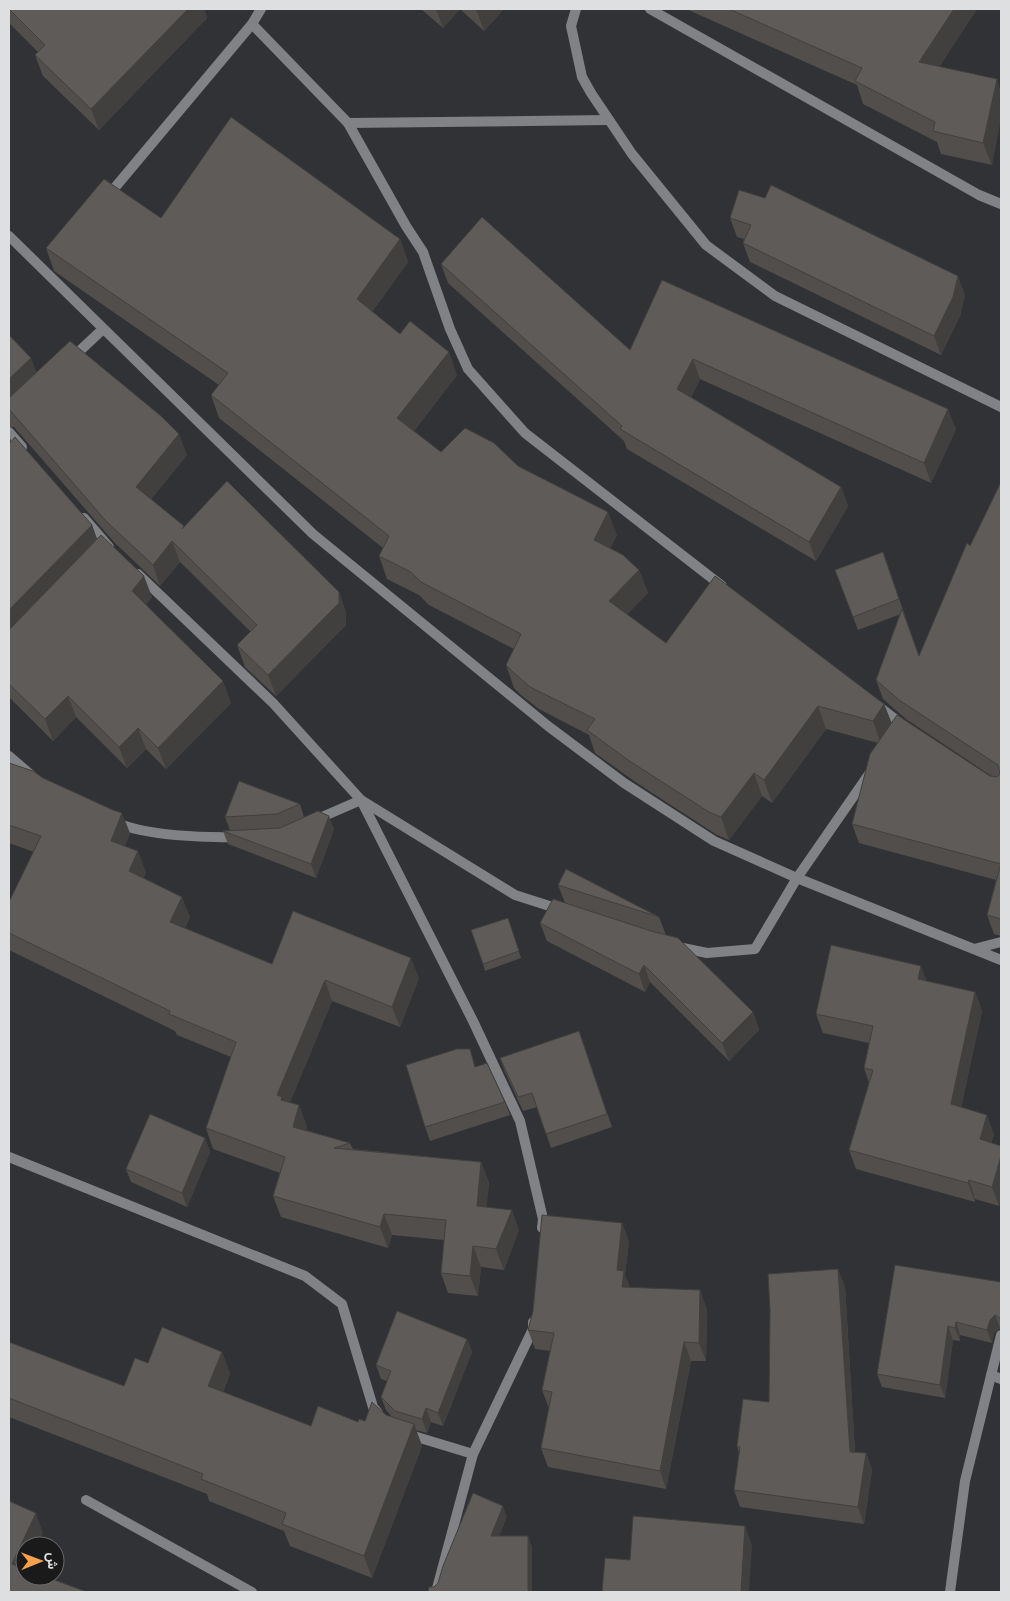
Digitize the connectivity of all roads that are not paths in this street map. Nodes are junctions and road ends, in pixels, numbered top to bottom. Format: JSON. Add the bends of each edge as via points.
{"nodes":[{"id":1,"x":261,"y":9,"type":"edge"},
{"id":2,"x":576,"y":9,"type":"edge"},
{"id":3,"x":650,"y":9,"type":"edge"},
{"id":4,"x":252,"y":24,"type":"junction"},
{"id":5,"x":609,"y":120,"type":"junction"},
{"id":6,"x":348,"y":123,"type":"junction"},
{"id":7,"x":102,"y":203,"type":"edge"},
{"id":8,"x":1001,"y":204,"type":"edge"},
{"id":9,"x":9,"y":236,"type":"edge"},
{"id":10,"x":103,"y":329,"type":"junction"},
{"id":11,"x":60,"y":370,"type":"edge"},
{"id":12,"x":1001,"y":407,"type":"edge"},
{"id":13,"x":9,"y":432,"type":"edge"},
{"id":14,"x":13,"y":458,"type":"edge"},
{"id":15,"x":78,"y":512,"type":"edge"},
{"id":16,"x":109,"y":551,"type":"edge"},
{"id":17,"x":129,"y":566,"type":"edge"},
{"id":18,"x":730,"y":592,"type":"edge"},
{"id":19,"x":871,"y":701,"type":"edge"},
{"id":20,"x":903,"y":730,"type":"edge"},
{"id":21,"x":9,"y":756,"type":"edge"},
{"id":22,"x":875,"y":766,"type":"edge"},
{"id":23,"x":38,"y":781,"type":"edge"},
{"id":24,"x":361,"y":800,"type":"junction"},
{"id":25,"x":106,"y":817,"type":"edge"},
{"id":26,"x":301,"y":827,"type":"edge"},
{"id":27,"x":245,"y":836,"type":"edge"},
{"id":28,"x":797,"y":878,"type":"junction"},
{"id":29,"x":569,"y":912,"type":"edge"},
{"id":30,"x":1001,"y":942,"type":"edge"},
{"id":31,"x":668,"y":944,"type":"edge"},
{"id":32,"x":974,"y":949,"type":"junction"},
{"id":33,"x":1001,"y":960,"type":"edge"},
{"id":34,"x":9,"y":1157,"type":"edge"},
{"id":35,"x":542,"y":1237,"type":"edge"},
{"id":36,"x":534,"y":1311,"type":"edge"},
{"id":37,"x":1001,"y":1335,"type":"edge"},
{"id":38,"x":996,"y":1377,"type":"edge"},
{"id":39,"x":385,"y":1419,"type":"edge"},
{"id":40,"x":396,"y":1431,"type":"edge"},
{"id":41,"x":473,"y":1454,"type":"junction"},
{"id":42,"x":86,"y":1500,"type":"dead end"},
{"id":43,"x":252,"y":1592,"type":"edge"},
{"id":44,"x":436,"y":1592,"type":"edge"},
{"id":45,"x":950,"y":1592,"type":"edge"}],
"edges":[{"from":1,"to":4,"type":"street"},
{"from":2,"to":5,"type":"street","via":[[571,26],[582,77]]},
{"from":3,"to":8,"type":"street"},
{"from":4,"to":6,"type":"street"},
{"from":4,"to":7,"type":"street"},
{"from":5,"to":6,"type":"street"},
{"from":5,"to":12,"type":"street","via":[[632,154],[706,245],[775,296]]},
{"from":6,"to":18,"type":"street","via":[[423,252],[468,369],[525,433]]},
{"from":9,"to":10,"type":"street","via":[[48,267]]},
{"from":10,"to":11,"type":"street"},
{"from":10,"to":28,"type":"street","via":[[313,534],[548,726],[624,783],[714,841]]},
{"from":13,"to":14,"type":"street","via":[[26,451]]},
{"from":15,"to":16,"type":"street"},
{"from":17,"to":24,"type":"street","via":[[273,704]]},
{"from":19,"to":20,"type":"street"},
{"from":21,"to":23,"type":"street"},
{"from":22,"to":28,"type":"street"},
{"from":24,"to":26,"type":"street"},
{"from":24,"to":29,"type":"street","via":[[515,894]]},
{"from":24,"to":35,"type":"street","via":[[474,1021],[520,1121],[543,1219]]},
{"from":25,"to":27,"type":"street","via":[[123,825],[153,831],[217,838]]},
{"from":28,"to":31,"type":"street","via":[[755,949],[707,953]]},
{"from":28,"to":32,"type":"street"},
{"from":30,"to":32,"type":"street"},
{"from":32,"to":33,"type":"street"},
{"from":34,"to":39,"type":"street","via":[[305,1276],[342,1304],[373,1407]]},
{"from":36,"to":41,"type":"street","via":[[533,1329]]},
{"from":37,"to":38,"type":"street"},
{"from":38,"to":45,"type":"street","via":[[965,1481]]},
{"from":40,"to":41,"type":"street"},
{"from":41,"to":44,"type":"street"},
{"from":42,"to":43,"type":"street"}]}
